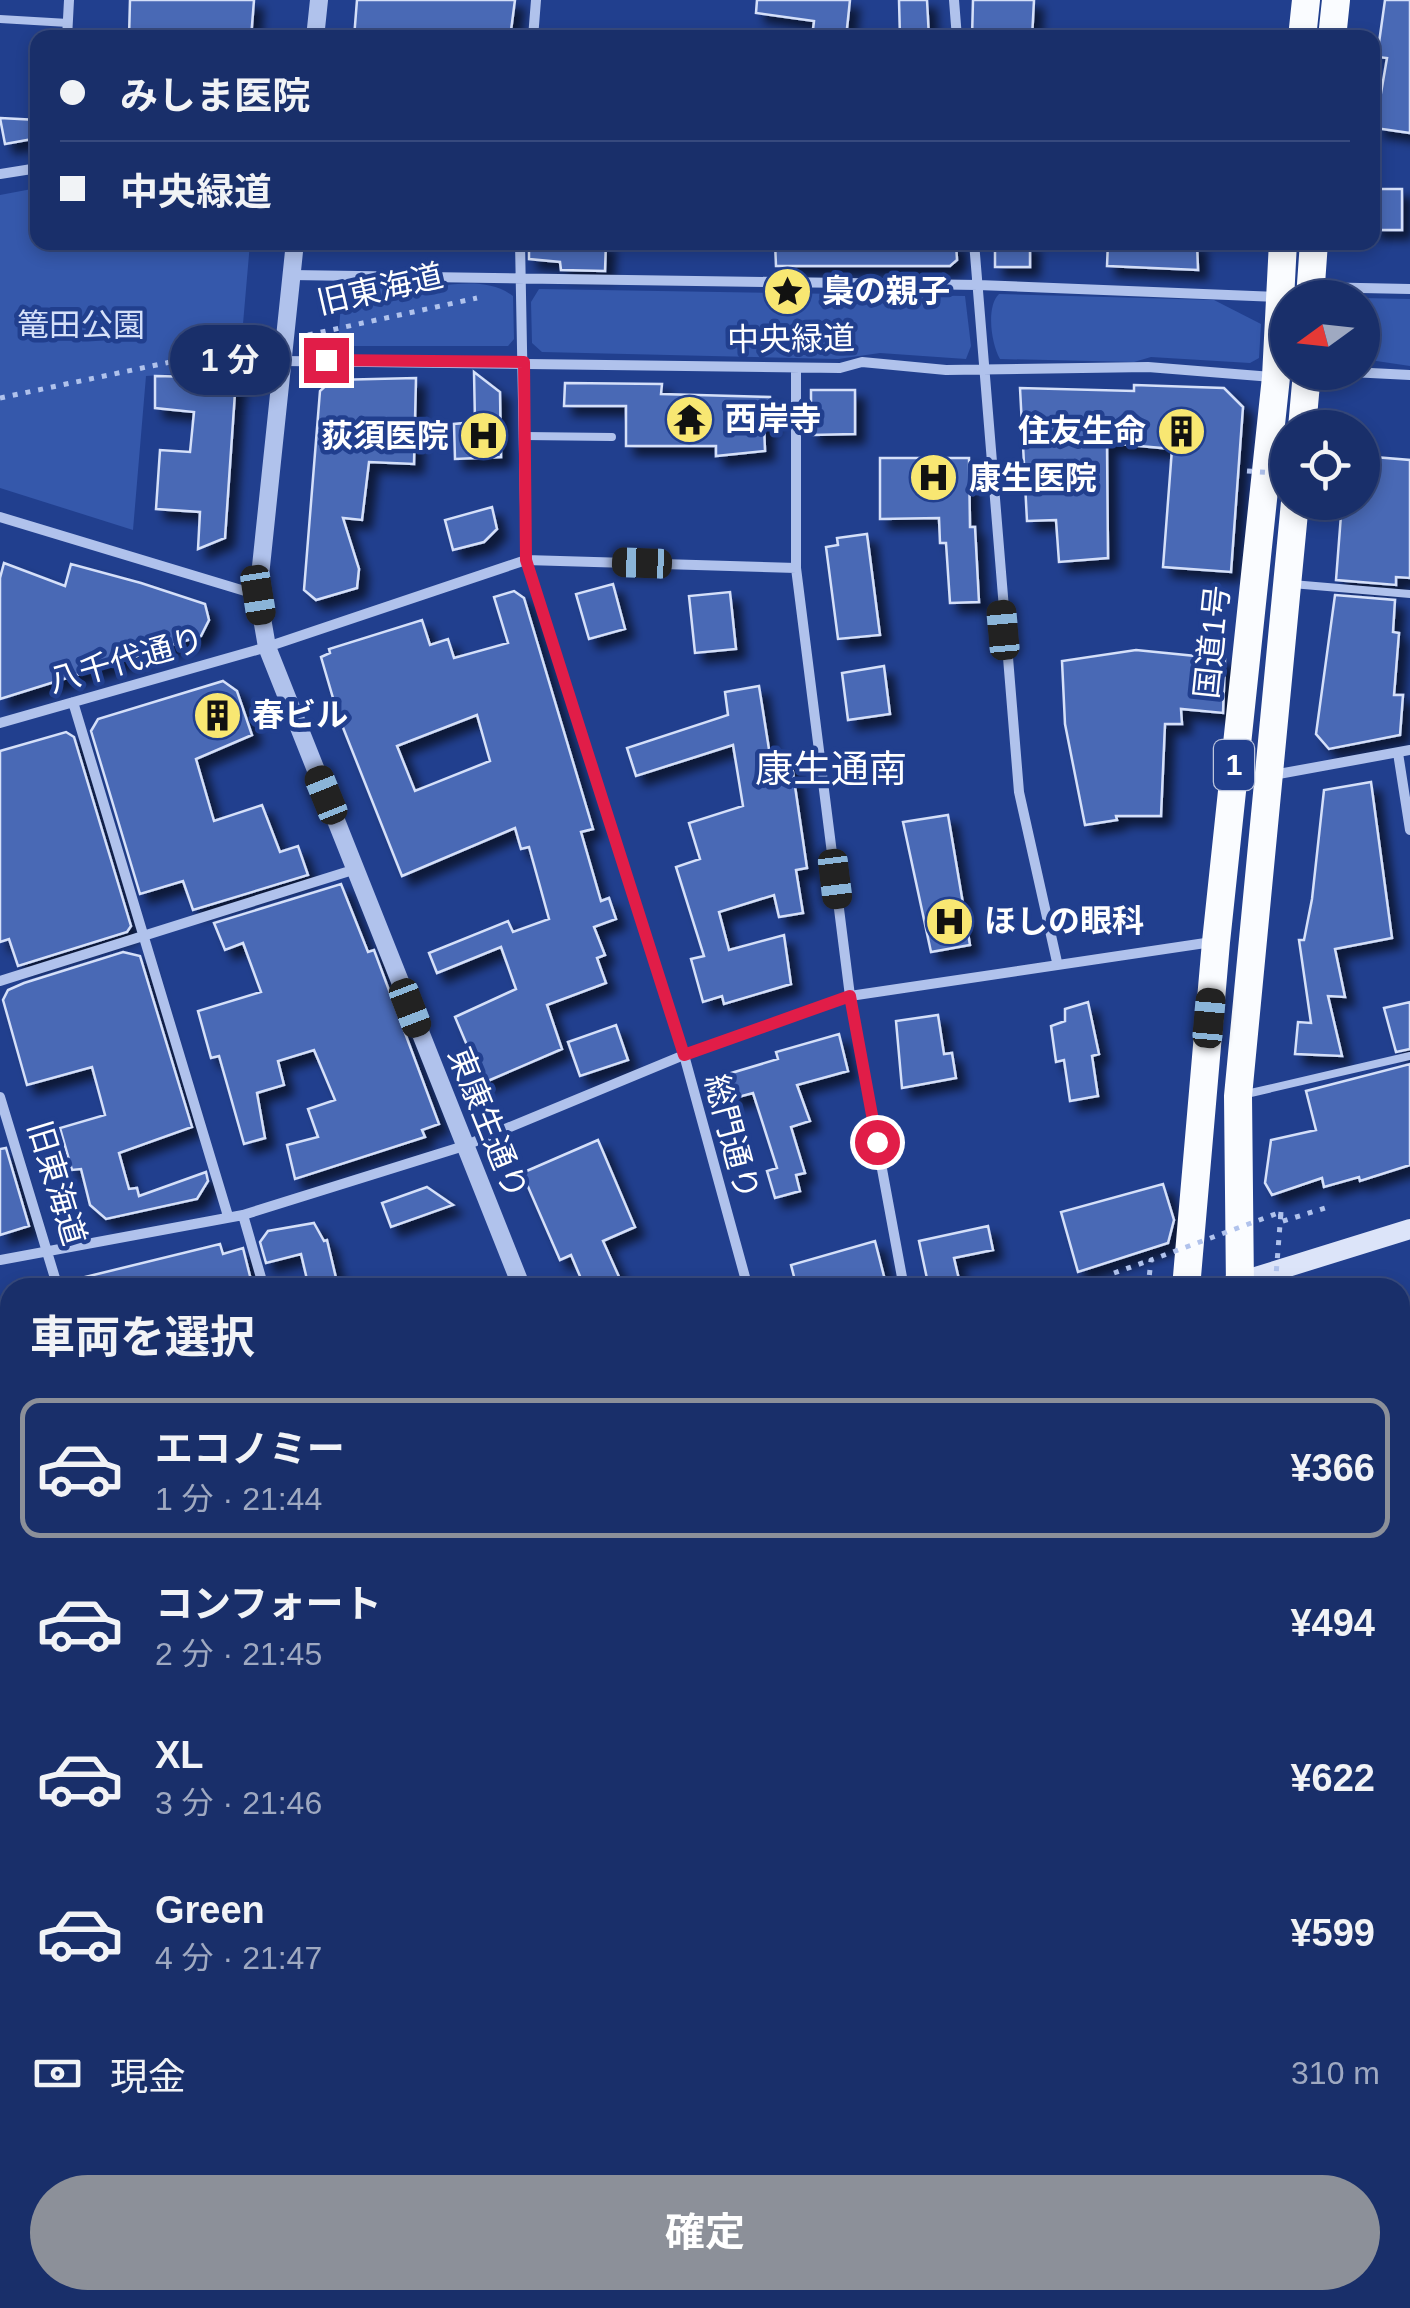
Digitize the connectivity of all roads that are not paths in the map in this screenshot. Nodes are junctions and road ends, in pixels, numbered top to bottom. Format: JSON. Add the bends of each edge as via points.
{"nodes":[{"id":1,"x":69,"y":0,"type":"edge"},
{"id":2,"x":318,"y":0,"type":"edge"},
{"id":3,"x":536,"y":0,"type":"edge"},
{"id":4,"x":954,"y":0,"type":"edge"},
{"id":5,"x":1306,"y":0,"type":"edge"},
{"id":6,"x":1336,"y":0,"type":"edge"},
{"id":7,"x":0,"y":19,"type":"edge"},
{"id":8,"x":68,"y":23,"type":"junction"},
{"id":9,"x":68,"y":30,"type":"edge"},
{"id":10,"x":316,"y":30,"type":"edge"},
{"id":11,"x":534,"y":30,"type":"edge"},
{"id":12,"x":956,"y":30,"type":"edge"},
{"id":13,"x":1303,"y":30,"type":"edge"},
{"id":14,"x":1333,"y":30,"type":"edge"},
{"id":15,"x":30,"y":169,"type":"edge"},
{"id":16,"x":0,"y":174,"type":"edge"},
{"id":17,"x":293,"y":250,"type":"edge"},
{"id":18,"x":520,"y":250,"type":"edge"},
{"id":19,"x":975,"y":250,"type":"edge"},
{"id":20,"x":1282,"y":250,"type":"edge"},
{"id":21,"x":1313,"y":250,"type":"edge"},
{"id":22,"x":291,"y":276,"type":"junction"},
{"id":23,"x":520,"y":279,"type":"junction"},
{"id":24,"x":1280,"y":280,"type":"edge"},
{"id":25,"x":1311,"y":280,"type":"edge"},
{"id":26,"x":978,"y":285,"type":"junction"},
{"id":27,"x":1410,"y":289,"type":"edge"},
{"id":28,"x":1380,"y":290,"type":"edge"},
{"id":29,"x":1270,"y":297,"type":"edge"},
{"id":30,"x":282,"y":361,"type":"junction"},
{"id":31,"x":524,"y":362,"type":"junction"},
{"id":32,"x":796,"y":368,"type":"junction"},
{"id":33,"x":982,"y":370,"type":"junction"},
{"id":34,"x":1380,"y":373,"type":"edge"},
{"id":35,"x":1270,"y":374,"type":"edge"},
{"id":36,"x":1410,"y":375,"type":"edge"},
{"id":37,"x":1288,"y":390,"type":"edge"},
{"id":38,"x":525,"y":436,"type":"junction"},
{"id":39,"x":612,"y":436,"type":"dead end"},
{"id":40,"x":0,"y":517,"type":"edge"},
{"id":41,"x":1293,"y":520,"type":"edge"},
{"id":42,"x":526,"y":560,"type":"junction"},
{"id":43,"x":796,"y":568,"type":"junction"},
{"id":44,"x":1288,"y":584,"type":"junction"},
{"id":45,"x":1410,"y":594,"type":"edge"},
{"id":46,"x":258,"y":595,"type":"junction"},
{"id":47,"x":267,"y":646,"type":"junction"},
{"id":48,"x":73,"y":702,"type":"junction"},
{"id":49,"x":0,"y":724,"type":"edge"},
{"id":50,"x":1404,"y":752,"type":"edge"},
{"id":51,"x":1271,"y":775,"type":"junction"},
{"id":52,"x":1410,"y":830,"type":"edge"},
{"id":53,"x":356,"y":869,"type":"junction"},
{"id":54,"x":144,"y":938,"type":"junction"},
{"id":55,"x":1216,"y":942,"type":"junction"},
{"id":56,"x":1057,"y":962,"type":"junction"},
{"id":57,"x":0,"y":981,"type":"edge"},
{"id":58,"x":850,"y":996,"type":"junction"},
{"id":59,"x":684,"y":1055,"type":"junction"},
{"id":60,"x":1410,"y":1056,"type":"edge"},
{"id":61,"x":1238,"y":1096,"type":"junction"},
{"id":62,"x":0,"y":1097,"type":"edge"},
{"id":63,"x":464,"y":1146,"type":"junction"},
{"id":64,"x":243,"y":1215,"type":"junction"},
{"id":65,"x":228,"y":1216,"type":"junction"},
{"id":66,"x":1410,"y":1229,"type":"edge"},
{"id":67,"x":47,"y":1254,"type":"junction"},
{"id":68,"x":0,"y":1260,"type":"edge"},
{"id":69,"x":55,"y":1278,"type":"edge"},
{"id":70,"x":261,"y":1278,"type":"edge"},
{"id":71,"x":518,"y":1278,"type":"edge"},
{"id":72,"x":745,"y":1278,"type":"edge"},
{"id":73,"x":902,"y":1278,"type":"edge"},
{"id":74,"x":1187,"y":1278,"type":"edge"},
{"id":75,"x":1233,"y":1278,"type":"edge"},
{"id":76,"x":1255,"y":1278,"type":"edge"}],
"edges":[{"from":1,"to":8,"type":"street"},
{"from":2,"to":10,"type":"street"},
{"from":3,"to":11,"type":"street"},
{"from":4,"to":12,"type":"street"},
{"from":5,"to":13,"type":"highway"},
{"from":6,"to":14,"type":"highway"},
{"from":7,"to":8,"type":"lane"},
{"from":8,"to":9,"type":"street"},
{"from":15,"to":16,"type":"street"},
{"from":17,"to":22,"type":"street","name":"東康生通り"},
{"from":18,"to":23,"type":"street","name":"総門通り"},
{"from":19,"to":26,"type":"street"},
{"from":20,"to":24,"type":"highway","name":"国道1号","number":"1"},
{"from":21,"to":25,"type":"highway"},
{"from":22,"to":23,"type":"street","name":"中央緑道"},
{"from":22,"to":30,"type":"street","name":"東康生通り"},
{"from":23,"to":26,"type":"street","name":"中央緑道"},
{"from":23,"to":31,"type":"street","name":"総門通り"},
{"from":26,"to":29,"type":"street","name":"中央緑道"},
{"from":26,"to":33,"type":"street"},
{"from":27,"to":28,"type":"street","name":"中央緑道"},
{"from":30,"to":31,"type":"street","name":"中央緑道"},
{"from":30,"to":46,"type":"street","name":"東康生通り"},
{"from":31,"to":32,"type":"street","name":"中央緑道"},
{"from":31,"to":38,"type":"street","name":"総門通り"},
{"from":32,"to":33,"type":"street","name":"中央緑道","via":[[862,362]]},
{"from":32,"to":43,"type":"street"},
{"from":33,"to":35,"type":"street","name":"中央緑道","via":[[1148,366]]},
{"from":33,"to":56,"type":"street","via":[[1019,792]]},
{"from":34,"to":36,"type":"street"},
{"from":37,"to":55,"type":"highway","name":"国道1号","number":"1"},
{"from":38,"to":39,"type":"lane"},
{"from":38,"to":42,"type":"street","name":"総門通り"},
{"from":40,"to":46,"type":"street"},
{"from":41,"to":44,"type":"highway","number":"1"},
{"from":42,"to":43,"type":"street"},
{"from":42,"to":47,"type":"street","name":"八千代通り"},
{"from":42,"to":59,"type":"street","name":"総門通り"},
{"from":43,"to":58,"type":"street"},
{"from":44,"to":45,"type":"lane"},
{"from":44,"to":51,"type":"highway","number":"1"},
{"from":46,"to":47,"type":"street","name":"東康生通り"},
{"from":47,"to":48,"type":"street","name":"八千代通り"},
{"from":47,"to":53,"type":"street","name":"東康生通り"},
{"from":48,"to":49,"type":"street","name":"八千代通り"},
{"from":48,"to":54,"type":"street"},
{"from":50,"to":51,"type":"street"},
{"from":50,"to":52,"type":"street"},
{"from":51,"to":61,"type":"highway","number":"1"},
{"from":53,"to":54,"type":"street"},
{"from":53,"to":63,"type":"street","name":"東康生通り"},
{"from":54,"to":57,"type":"street"},
{"from":54,"to":65,"type":"street"},
{"from":55,"to":56,"type":"street"},
{"from":55,"to":74,"type":"highway","name":"国道1号","number":"1"},
{"from":56,"to":58,"type":"street"},
{"from":58,"to":59,"type":"street"},
{"from":58,"to":73,"type":"street"},
{"from":59,"to":63,"type":"street"},
{"from":59,"to":72,"type":"street","name":"総門通り"},
{"from":60,"to":61,"type":"lane"},
{"from":61,"to":75,"type":"highway","number":"1"},
{"from":62,"to":67,"type":"street","name":"旧東海道"},
{"from":63,"to":64,"type":"street"},
{"from":63,"to":71,"type":"street","name":"東康生通り"},
{"from":64,"to":65,"type":"street"},
{"from":64,"to":70,"type":"street"},
{"from":65,"to":67,"type":"street"},
{"from":66,"to":76,"type":"main road"},
{"from":67,"to":68,"type":"street"},
{"from":67,"to":69,"type":"street","name":"旧東海道"}]}
